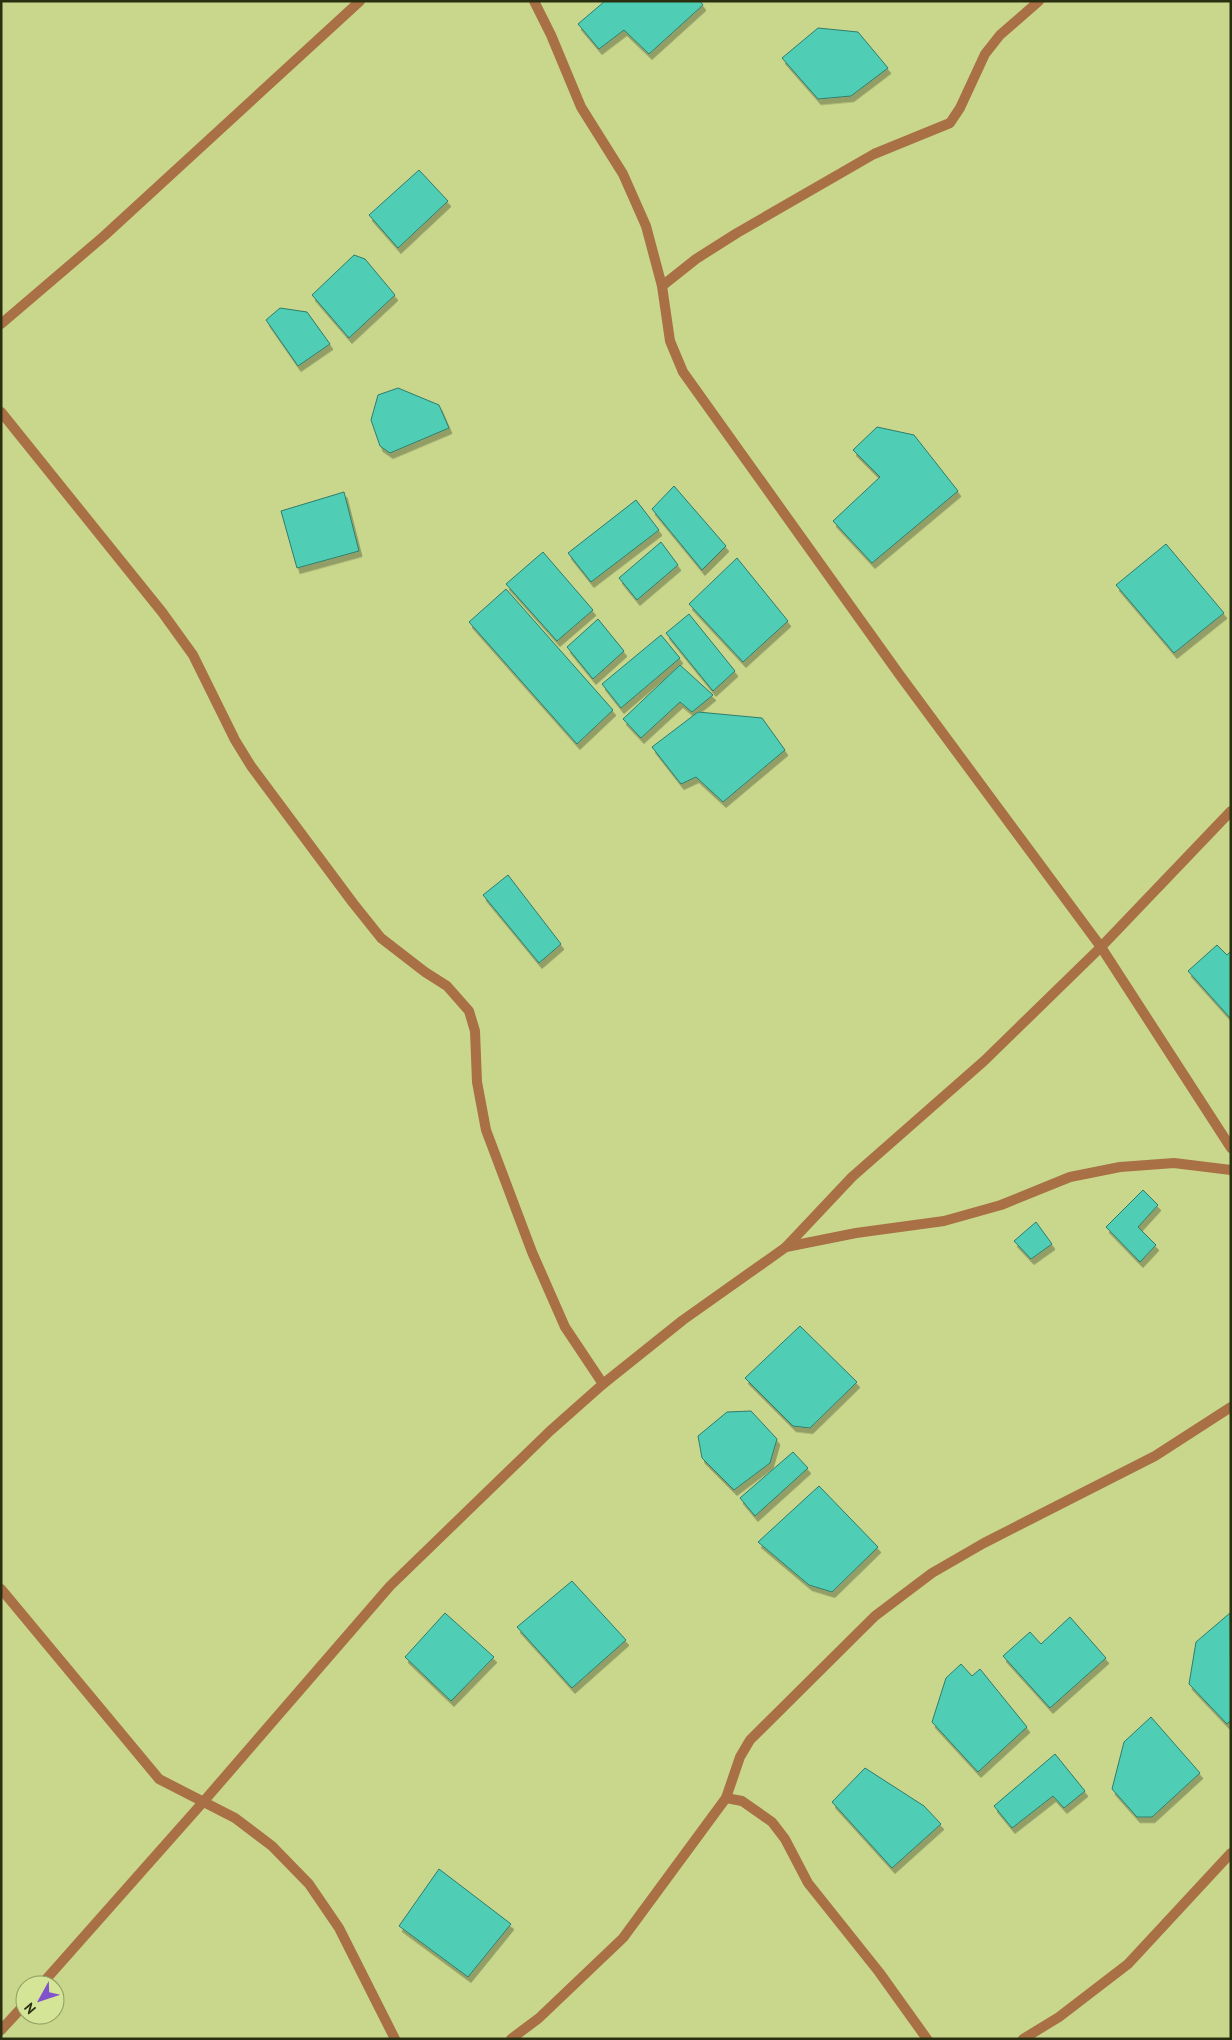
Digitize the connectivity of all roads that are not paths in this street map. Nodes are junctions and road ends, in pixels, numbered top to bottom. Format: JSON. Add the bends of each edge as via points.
{"nodes":[{"id":1,"x":360,"y":1,"type":"edge"},
{"id":2,"x":534,"y":1,"type":"edge"},
{"id":3,"x":1039,"y":1,"type":"edge"},
{"id":4,"x":662,"y":286,"type":"junction"},
{"id":5,"x":1,"y":324,"type":"edge"},
{"id":6,"x":1,"y":412,"type":"edge"},
{"id":7,"x":1231,"y":811,"type":"edge"},
{"id":8,"x":1101,"y":947,"type":"junction"},
{"id":9,"x":1231,"y":1148,"type":"edge"},
{"id":10,"x":1231,"y":1170,"type":"edge"},
{"id":11,"x":786,"y":1247,"type":"junction"},
{"id":12,"x":604,"y":1384,"type":"junction"},
{"id":13,"x":1231,"y":1407,"type":"edge"},
{"id":14,"x":1,"y":1589,"type":"edge"},
{"id":15,"x":726,"y":1798,"type":"junction"},
{"id":16,"x":204,"y":1801,"type":"junction"},
{"id":17,"x":1231,"y":1854,"type":"edge"},
{"id":18,"x":51,"y":1975,"type":"edge"},
{"id":19,"x":15,"y":2015,"type":"edge"},
{"id":20,"x":1,"y":2030,"type":"edge"},
{"id":21,"x":395,"y":2039,"type":"edge"},
{"id":22,"x":511,"y":2039,"type":"edge"},
{"id":23,"x":927,"y":2039,"type":"edge"},
{"id":24,"x":1022,"y":2039,"type":"edge"}],
"edges":[{"from":1,"to":5,"type":"street","via":[[112,230]]},
{"from":2,"to":4,"type":"street","via":[[582,107],[623,174],[646,226]]},
{"from":3,"to":4,"type":"street","via":[[1000,35],[985,54],[950,123],[874,154],[729,238]]},
{"from":4,"to":8,"type":"street","via":[[670,341],[683,372],[899,674]]},
{"from":6,"to":12,"type":"street","via":[[167,619],[193,656],[251,766],[353,903],[381,938],[447,986],[469,1011],[475,1031],[477,1082],[486,1130],[532,1252],[566,1327]]},
{"from":7,"to":8,"type":"street"},
{"from":8,"to":9,"type":"street"},
{"from":8,"to":11,"type":"street","via":[[984,1061],[852,1177]]},
{"from":10,"to":11,"type":"street","via":[[1174,1163],[1120,1167],[1070,1177],[1001,1205],[944,1222],[856,1233]]},
{"from":11,"to":12,"type":"street","via":[[683,1320]]},
{"from":12,"to":16,"type":"street","via":[[550,1431],[390,1586]]},
{"from":13,"to":15,"type":"street","via":[[1155,1456],[932,1573],[875,1616],[750,1740],[740,1757]]},
{"from":14,"to":16,"type":"street","via":[[159,1779]]},
{"from":15,"to":22,"type":"street","via":[[624,1938],[539,2018]]},
{"from":15,"to":23,"type":"street","via":[[742,1801],[772,1822],[808,1882],[880,1972]]},
{"from":16,"to":18,"type":"street"},
{"from":16,"to":21,"type":"street","via":[[235,1818],[272,1846],[309,1884],[339,1928]]},
{"from":17,"to":24,"type":"street","via":[[1128,1964],[1059,2017]]},
{"from":19,"to":20,"type":"street"}]}
